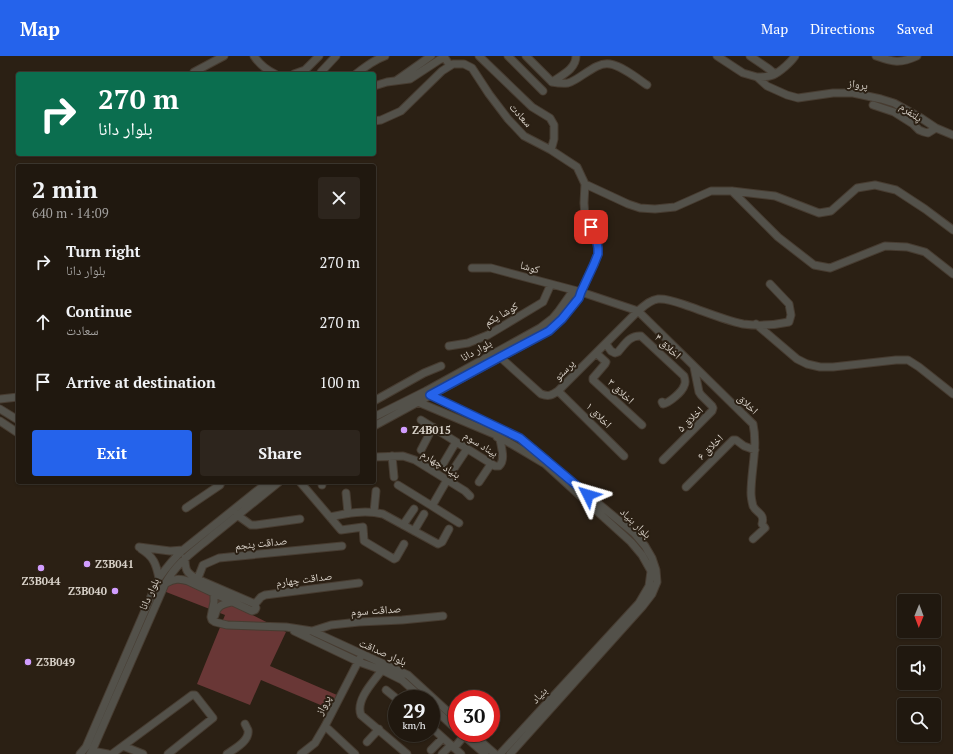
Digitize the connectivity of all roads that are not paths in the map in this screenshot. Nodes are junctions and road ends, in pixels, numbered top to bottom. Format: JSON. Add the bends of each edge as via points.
{"nodes":[{"id":1,"x":224,"y":56,"type":"edge"},
{"id":2,"x":254,"y":56,"type":"edge"},
{"id":3,"x":319,"y":56,"type":"edge"},
{"id":4,"x":336,"y":56,"type":"edge"},
{"id":5,"x":385,"y":56,"type":"edge"},
{"id":6,"x":431,"y":56,"type":"edge"},
{"id":7,"x":479,"y":56,"type":"edge"},
{"id":8,"x":508,"y":56,"type":"edge"},
{"id":9,"x":526,"y":56,"type":"edge"},
{"id":10,"x":576,"y":56,"type":"edge"},
{"id":11,"x":717,"y":56,"type":"edge"},
{"id":12,"x":750,"y":56,"type":"edge"},
{"id":13,"x":796,"y":56,"type":"edge"},
{"id":14,"x":876,"y":56,"type":"edge"},
{"id":15,"x":917,"y":56,"type":"edge"},
{"id":16,"x":450,"y":66,"type":"junction"},
{"id":17,"x":194,"y":72,"type":"edge"},
{"id":18,"x":270,"y":72,"type":"edge"},
{"id":19,"x":300,"y":72,"type":"edge"},
{"id":20,"x":321,"y":72,"type":"dead end"},
{"id":21,"x":359,"y":72,"type":"edge"},
{"id":22,"x":775,"y":74,"type":"junction"},
{"id":23,"x":757,"y":77,"type":"junction"},
{"id":24,"x":395,"y":81,"type":"junction"},
{"id":25,"x":552,"y":82,"type":"junction"},
{"id":26,"x":376,"y":85,"type":"edge"},
{"id":27,"x":647,"y":85,"type":"dead end"},
{"id":28,"x":544,"y":92,"type":"dead end"},
{"id":29,"x":873,"y":105,"type":"dead end"},
{"id":30,"x":376,"y":121,"type":"edge"},
{"id":31,"x":936,"y":128,"type":"junction"},
{"id":32,"x":953,"y":134,"type":"edge"},
{"id":33,"x":551,"y":150,"type":"junction"},
{"id":34,"x":585,"y":184,"type":"junction"},
{"id":35,"x":732,"y":191,"type":"junction"},
{"id":36,"x":953,"y":230,"type":"edge"},
{"id":37,"x":472,"y":268,"type":"dead end"},
{"id":38,"x":953,"y":274,"type":"edge"},
{"id":39,"x":551,"y":284,"type":"junction"},
{"id":40,"x":770,"y":284,"type":"dead end"},
{"id":41,"x":581,"y":292,"type":"junction"},
{"id":42,"x":638,"y":311,"type":"junction"},
{"id":43,"x":756,"y":324,"type":"junction"},
{"id":44,"x":606,"y":344,"type":"junction"},
{"id":45,"x":449,"y":346,"type":"dead end"},
{"id":46,"x":596,"y":353,"type":"junction"},
{"id":47,"x":500,"y":357,"type":"junction"},
{"id":48,"x":441,"y":366,"type":"dead end"},
{"id":49,"x":694,"y":367,"type":"junction"},
{"id":50,"x":558,"y":391,"type":"junction"},
{"id":51,"x":428,"y":393,"type":"junction"},
{"id":52,"x":953,"y":394,"type":"edge"},
{"id":53,"x":16,"y":397,"type":"edge"},
{"id":54,"x":0,"y":399,"type":"edge"},
{"id":55,"x":416,"y":399,"type":"junction"},
{"id":56,"x":376,"y":400,"type":"edge"},
{"id":57,"x":662,"y":402,"type":"dead end"},
{"id":58,"x":0,"y":409,"type":"edge"},
{"id":59,"x":376,"y":416,"type":"edge"},
{"id":60,"x":16,"y":419,"type":"edge"},
{"id":61,"x":421,"y":420,"type":"dead end"},
{"id":62,"x":0,"y":421,"type":"edge"},
{"id":63,"x":376,"y":425,"type":"edge"},
{"id":64,"x":642,"y":425,"type":"dead end"},
{"id":65,"x":433,"y":427,"type":"junction"},
{"id":66,"x":16,"y":433,"type":"edge"},
{"id":67,"x":494,"y":434,"type":"junction"},
{"id":68,"x":456,"y":442,"type":"junction"},
{"id":69,"x":467,"y":449,"type":"junction"},
{"id":70,"x":421,"y":450,"type":"dead end"},
{"id":71,"x":755,"y":450,"type":"junction"},
{"id":72,"x":392,"y":456,"type":"junction"},
{"id":73,"x":624,"y":456,"type":"dead end"},
{"id":74,"x":376,"y":457,"type":"edge"},
{"id":75,"x":664,"y":460,"type":"dead end"},
{"id":76,"x":443,"y":464,"type":"dead end"},
{"id":77,"x":491,"y":464,"type":"junction"},
{"id":78,"x":453,"y":470,"type":"dead end"},
{"id":79,"x":394,"y":478,"type":"dead end"},
{"id":80,"x":446,"y":480,"type":"junction"},
{"id":81,"x":479,"y":482,"type":"dead end"},
{"id":82,"x":220,"y":484,"type":"edge"},
{"id":83,"x":266,"y":484,"type":"edge"},
{"id":84,"x":276,"y":484,"type":"edge"},
{"id":85,"x":302,"y":484,"type":"edge"},
{"id":86,"x":398,"y":485,"type":"dead end"},
{"id":87,"x":686,"y":487,"type":"dead end"},
{"id":88,"x":376,"y":491,"type":"dead end"},
{"id":89,"x":346,"y":493,"type":"dead end"},
{"id":90,"x":470,"y":496,"type":"dead end"},
{"id":91,"x":432,"y":506,"type":"junction"},
{"id":92,"x":186,"y":508,"type":"dead end"},
{"id":93,"x":414,"y":509,"type":"dead end"},
{"id":94,"x":374,"y":512,"type":"junction"},
{"id":95,"x":348,"y":513,"type":"junction"},
{"id":96,"x":424,"y":514,"type":"dead end"},
{"id":97,"x":237,"y":515,"type":"junction"},
{"id":98,"x":330,"y":517,"type":"junction"},
{"id":99,"x":300,"y":519,"type":"dead end"},
{"id":100,"x":459,"y":523,"type":"dead end"},
{"id":101,"x":404,"y":525,"type":"junction"},
{"id":102,"x":449,"y":529,"type":"dead end"},
{"id":103,"x":414,"y":531,"type":"junction"},
{"id":104,"x":753,"y":539,"type":"dead end"},
{"id":105,"x":404,"y":544,"type":"dead end"},
{"id":106,"x":342,"y":546,"type":"dead end"},
{"id":107,"x":183,"y":550,"type":"junction"},
{"id":108,"x":185,"y":558,"type":"junction"},
{"id":109,"x":162,"y":581,"type":"junction"},
{"id":110,"x":196,"y":582,"type":"junction"},
{"id":111,"x":359,"y":583,"type":"dead end"},
{"id":112,"x":214,"y":594,"type":"junction"},
{"id":113,"x":232,"y":602,"type":"junction"},
{"id":114,"x":256,"y":604,"type":"junction"},
{"id":115,"x":443,"y":616,"type":"dead end"},
{"id":116,"x":220,"y":624,"type":"junction"},
{"id":117,"x":286,"y":627,"type":"junction"},
{"id":118,"x":312,"y":632,"type":"junction"},
{"id":119,"x":597,"y":652,"type":"junction"},
{"id":120,"x":361,"y":658,"type":"junction"},
{"id":121,"x":382,"y":670,"type":"junction"},
{"id":122,"x":413,"y":690,"type":"edge"},
{"id":123,"x":448,"y":712,"type":"edge"},
{"id":124,"x":440,"y":714,"type":"edge"},
{"id":125,"x":448,"y":722,"type":"edge"},
{"id":126,"x":245,"y":724,"type":"dead end"},
{"id":127,"x":325,"y":726,"type":"junction"},
{"id":128,"x":379,"y":730,"type":"junction"},
{"id":129,"x":440,"y":736,"type":"edge"},
{"id":130,"x":443,"y":738,"type":"junction"},
{"id":131,"x":367,"y":742,"type":"dead end"},
{"id":132,"x":456,"y":742,"type":"edge"},
{"id":133,"x":470,"y":742,"type":"edge"},
{"id":134,"x":481,"y":742,"type":"edge"},
{"id":135,"x":123,"y":746,"type":"junction"},
{"id":136,"x":452,"y":747,"type":"junction"},
{"id":137,"x":431,"y":750,"type":"dead end"},
{"id":138,"x":91,"y":752,"type":"edge"},
{"id":139,"x":80,"y":754,"type":"edge"},
{"id":140,"x":108,"y":754,"type":"edge"},
{"id":141,"x":112,"y":754,"type":"edge"},
{"id":142,"x":143,"y":754,"type":"edge"},
{"id":143,"x":168,"y":754,"type":"edge"},
{"id":144,"x":227,"y":754,"type":"edge"},
{"id":145,"x":301,"y":754,"type":"edge"},
{"id":146,"x":355,"y":754,"type":"edge"},
{"id":147,"x":407,"y":754,"type":"edge"},
{"id":148,"x":442,"y":754,"type":"edge"},
{"id":149,"x":461,"y":754,"type":"edge"},
{"id":150,"x":485,"y":754,"type":"edge"},
{"id":151,"x":495,"y":754,"type":"edge"},
{"id":152,"x":500,"y":754,"type":"edge"},
{"id":153,"x":510,"y":754,"type":"edge"}],
"edges":[{"from":1,"to":17,"type":"street"},
{"from":2,"to":18,"type":"street"},
{"from":3,"to":19,"type":"street","via":[[306,70]]},
{"from":4,"to":20,"type":"street"},
{"from":5,"to":21,"type":"street"},
{"from":6,"to":24,"type":"street"},
{"from":7,"to":33,"type":"street","via":[[532,106],[550,118],[554,125]]},
{"from":8,"to":28,"type":"street"},
{"from":9,"to":25,"type":"street"},
{"from":10,"to":25,"type":"street","via":[[571,70]]},
{"from":11,"to":23,"type":"street","via":[[743,73]]},
{"from":12,"to":22,"type":"street"},
{"from":13,"to":22,"type":"street"},
{"from":14,"to":15,"type":"street","via":[[894,62]]},
{"from":16,"to":24,"type":"street","name":"سعادت","via":[[443,58],[410,79]]},
{"from":16,"to":30,"type":"street","via":[[401,111]]},
{"from":16,"to":33,"type":"street","name":"سعادت","via":[[464,64],[472,68],[508,119],[524,136]]},
{"from":22,"to":23,"type":"street"},
{"from":23,"to":31,"type":"street","name":"پرواز","via":[[767,86],[798,98],[853,93],[882,99],[894,103]]},
{"from":24,"to":26,"type":"street"},
{"from":25,"to":27,"type":"street","via":[[568,83],[608,63],[620,67]]},
{"from":29,"to":31,"type":"street","name":"پلتفرم","via":[[894,112],[924,132],[928,133]]},
{"from":31,"to":32,"type":"street","name":"پرواز"},
{"from":33,"to":34,"type":"street","name":"سعادت","via":[[577,167]]},
{"from":34,"to":35,"type":"street","via":[[628,204],[655,209],[675,207],[711,191]]},
{"from":34,"to":41,"type":"street","name":"سعادت","via":[[585,216],[596,238],[598,254]]},
{"from":35,"to":36,"type":"street","via":[[775,196],[819,213],[831,211],[857,188],[875,185],[896,190]]},
{"from":35,"to":38,"type":"street","via":[[778,237],[814,266],[830,268],[885,246],[907,247],[925,252]]},
{"from":37,"to":39,"type":"street","name":"کوشا","via":[[491,268]]},
{"from":39,"to":41,"type":"street","name":"کوشا"},
{"from":39,"to":45,"type":"street","name":"کوشا یکم","via":[[543,302],[488,334],[468,343]]},
{"from":40,"to":43,"type":"street","name":"پرستو","via":[[789,304],[789,322]]},
{"from":41,"to":42,"type":"street"},
{"from":41,"to":47,"type":"street","name":"بلوار دانا","via":[[562,319],[549,331]]},
{"from":41,"to":51,"type":"street","name":"بلوار دانا","via":[[570,295],[553,318],[540,328]]},
{"from":42,"to":43,"type":"street","name":"پرستو","via":[[650,301],[662,299],[743,324]]},
{"from":42,"to":44,"type":"street","name":"پرستو"},
{"from":42,"to":49,"type":"street","name":"اخلاق"},
{"from":43,"to":52,"type":"street","via":[[797,359],[807,364],[833,367],[908,360]]},
{"from":44,"to":46,"type":"street","name":"پرستو"},
{"from":44,"to":57,"type":"street","name":"اخلاق ۴","via":[[615,353],[632,337],[641,336],[684,376],[685,386],[681,391],[667,403]]},
{"from":46,"to":50,"type":"street","name":"پرستو"},
{"from":46,"to":64,"type":"street","name":"اخلاق ۳","via":[[606,364],[592,378]]},
{"from":47,"to":50,"type":"street","name":"پرستو","via":[[541,394],[547,396]]},
{"from":47,"to":51,"type":"street","name":"بلوار دانا"},
{"from":48,"to":56,"type":"street"},
{"from":49,"to":71,"type":"street","name":"اخلاق","via":[[753,424]]},
{"from":49,"to":75,"type":"street","name":"اخلاق ۵","via":[[699,392],[713,408]]},
{"from":50,"to":73,"type":"street","name":"اخلاق ۱"},
{"from":51,"to":55,"type":"street","name":"بلوار دانا"},
{"from":51,"to":119,"type":"street","name":"بلوار بنیاد","via":[[520,438],[634,533],[645,546],[656,570],[657,582],[652,594]]},
{"from":53,"to":54,"type":"street"},
{"from":55,"to":59,"type":"street","name":"بلوار دانا"},
{"from":55,"to":63,"type":"street","name":"بلوار دانا"},
{"from":55,"to":67,"type":"street","name":"بلوار بنیاد"},
{"from":58,"to":60,"type":"street"},
{"from":61,"to":65,"type":"street","name":"بیناد سوم"},
{"from":62,"to":66,"type":"street"},
{"from":65,"to":68,"type":"street","name":"بیناد سوم"},
{"from":65,"to":70,"type":"street"},
{"from":67,"to":77,"type":"street","name":"بیناد سوم","via":[[500,439],[502,458],[499,466]]},
{"from":67,"to":119,"type":"street","name":"بلوار بنیاد","via":[[545,464],[631,542],[651,571],[649,586],[639,604]]},
{"from":68,"to":69,"type":"street","name":"بیناد سوم"},
{"from":68,"to":76,"type":"street"},
{"from":69,"to":77,"type":"street","name":"بیناد سوم"},
{"from":69,"to":78,"type":"street"},
{"from":71,"to":87,"type":"street","name":"اخلاق ۶","via":[[733,440]]},
{"from":71,"to":104,"type":"street","name":"اخلاق","via":[[751,494],[754,506],[762,515],[762,524],[765,528]]},
{"from":72,"to":74,"type":"street","name":"بنیاد چهارم"},
{"from":72,"to":79,"type":"street"},
{"from":72,"to":80,"type":"street","name":"بنیاد چهارم","via":[[415,460]]},
{"from":77,"to":81,"type":"street"},
{"from":80,"to":90,"type":"street","name":"بنیاد چهارم"},
{"from":80,"to":91,"type":"street"},
{"from":82,"to":92,"type":"street"},
{"from":83,"to":107,"type":"street","name":"بلوار دانا"},
{"from":84,"to":97,"type":"street","name":"بلوار دانا"},
{"from":85,"to":98,"type":"street"},
{"from":86,"to":91,"type":"street"},
{"from":88,"to":94,"type":"street"},
{"from":89,"to":95,"type":"street"},
{"from":91,"to":100,"type":"street"},
{"from":93,"to":101,"type":"street"},
{"from":94,"to":95,"type":"street"},
{"from":94,"to":101,"type":"street"},
{"from":95,"to":98,"type":"street"},
{"from":96,"to":103,"type":"street"},
{"from":97,"to":99,"type":"street","via":[[256,525]]},
{"from":97,"to":108,"type":"street","name":"بلوار دانا"},
{"from":98,"to":105,"type":"street","via":[[341,530],[363,527],[364,541],[392,558],[396,558]]},
{"from":101,"to":103,"type":"street"},
{"from":102,"to":103,"type":"street","via":[[442,542],[438,544]]},
{"from":106,"to":110,"type":"street","name":"صداقت پنجم","via":[[219,558],[203,565]]},
{"from":107,"to":109,"type":"street","name":"بلوار دانا","via":[[172,560]]},
{"from":107,"to":109,"type":"street","via":[[139,547],[154,560]]},
{"from":108,"to":109,"type":"street","name":"بلوار دانا"},
{"from":108,"to":110,"type":"street","via":[[186,570]]},
{"from":109,"to":110,"type":"street","via":[[180,579]]},
{"from":109,"to":138,"type":"street","name":"بلوار دانا"},
{"from":109,"to":139,"type":"street","name":"بلوار دانا","via":[[86,747]]},
{"from":110,"to":112,"type":"street"},
{"from":110,"to":114,"type":"street"},
{"from":111,"to":114,"type":"street","name":"صداقت چهارم","via":[[265,595]]},
{"from":112,"to":113,"type":"street"},
{"from":112,"to":116,"type":"street","via":[[210,616]]},
{"from":113,"to":114,"type":"street","via":[[252,611],[255,610]]},
{"from":113,"to":116,"type":"street","via":[[218,608],[215,617]]},
{"from":115,"to":118,"type":"street","name":"صداقت سوم","via":[[331,625]]},
{"from":116,"to":117,"type":"street","name":"بلوار صداقت"},
{"from":117,"to":118,"type":"street","name":"بلوار صداقت"},
{"from":117,"to":120,"type":"street","name":"بلوار صداقت"},
{"from":118,"to":120,"type":"street","name":"بلوار صداقت"},
{"from":119,"to":152,"type":"street","name":"بنیاد"},
{"from":119,"to":153,"type":"street"},
{"from":120,"to":121,"type":"street","name":"بلوار صداقت"},
{"from":120,"to":123,"type":"street","name":"بلوار صداقت","via":[[408,675]]},
{"from":120,"to":127,"type":"street","name":"پرواز"},
{"from":121,"to":122,"type":"street","name":"بلوار صداقت","via":[[402,680]]},
{"from":121,"to":128,"type":"street","via":[[365,694],[360,708],[361,715]]},
{"from":124,"to":125,"type":"street"},
{"from":126,"to":144,"type":"street","via":[[248,731],[245,741]]},
{"from":127,"to":145,"type":"street","name":"پرواز","via":[[315,743]]},
{"from":127,"to":146,"type":"street"},
{"from":128,"to":131,"type":"street"},
{"from":128,"to":147,"type":"street"},
{"from":129,"to":130,"type":"street"},
{"from":130,"to":136,"type":"street"},
{"from":130,"to":137,"type":"street"},
{"from":132,"to":136,"type":"street"},
{"from":133,"to":150,"type":"street"},
{"from":134,"to":151,"type":"street"},
{"from":135,"to":141,"type":"street"},
{"from":135,"to":142,"type":"street"},
{"from":135,"to":143,"type":"street","via":[[192,694],[195,695],[213,718]]},
{"from":136,"to":148,"type":"street"},
{"from":136,"to":149,"type":"street"},
{"from":138,"to":140,"type":"street"}]}
